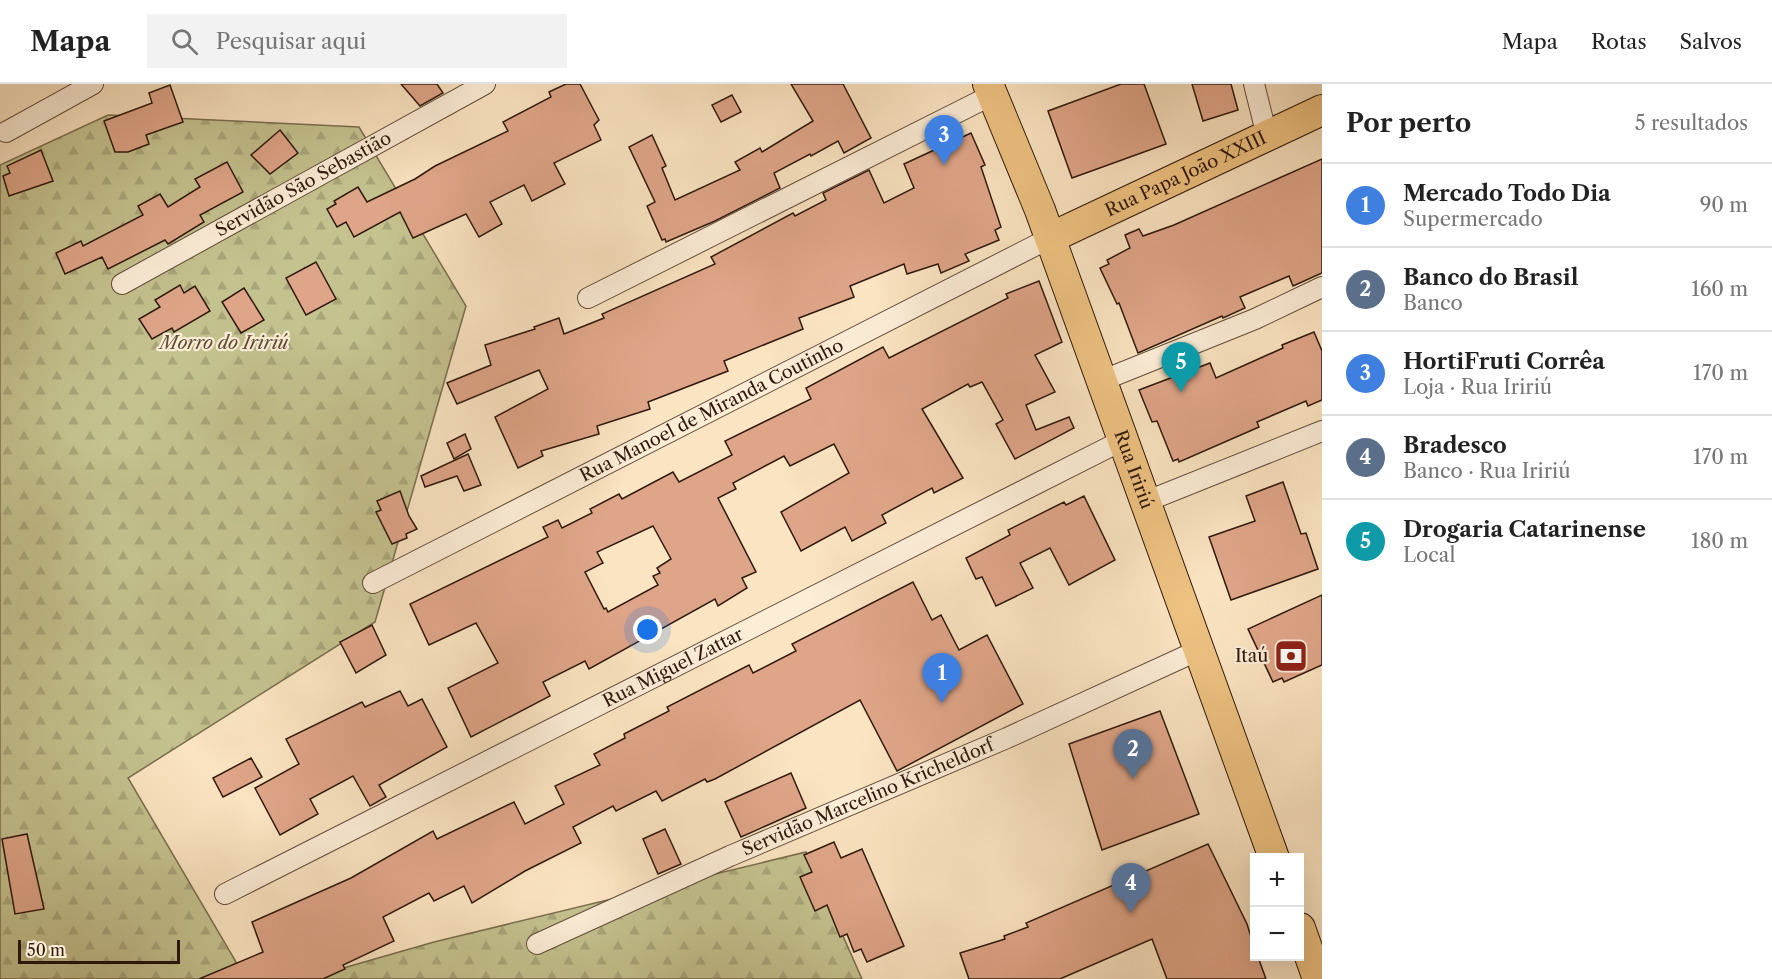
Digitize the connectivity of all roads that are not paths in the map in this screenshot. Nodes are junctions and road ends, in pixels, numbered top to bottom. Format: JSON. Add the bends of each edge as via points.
{"nodes":[{"id":1,"x":93,"y":84,"type":"edge"},
{"id":2,"x":485,"y":84,"type":"edge"},
{"id":3,"x":1254,"y":84,"type":"edge"},
{"id":4,"x":990,"y":90,"type":"edge"},
{"id":5,"x":1322,"y":110,"type":"edge"},
{"id":6,"x":6,"y":132,"type":"dead end"},
{"id":7,"x":1267,"y":136,"type":"junction"},
{"id":8,"x":1050,"y":238,"type":"junction"},
{"id":9,"x":122,"y":284,"type":"dead end"},
{"id":10,"x":1322,"y":287,"type":"edge"},
{"id":11,"x":588,"y":298,"type":"dead end"},
{"id":12,"x":1101,"y":381,"type":"junction"},
{"id":13,"x":1322,"y":431,"type":"edge"},
{"id":14,"x":1123,"y":440,"type":"junction"},
{"id":15,"x":1145,"y":502,"type":"junction"},
{"id":16,"x":373,"y":583,"type":"dead end"},
{"id":17,"x":1199,"y":650,"type":"junction"},
{"id":18,"x":1272,"y":853,"type":"edge"},
{"id":19,"x":225,"y":894,"type":"dead end"},
{"id":20,"x":1304,"y":941,"type":"edge"},
{"id":21,"x":537,"y":944,"type":"dead end"},
{"id":22,"x":1318,"y":979,"type":"edge"}],
"edges":[{"from":1,"to":6,"type":"street"},
{"from":2,"to":9,"type":"street","name":"Servidão São Sebastião"},
{"from":3,"to":7,"type":"street"},
{"from":4,"to":8,"type":"main road","name":"Rua Iririú"},
{"from":4,"to":11,"type":"street"},
{"from":5,"to":7,"type":"main road","name":"Rua Papa João XXIII"},
{"from":7,"to":8,"type":"main road","name":"Rua Papa João XXIII"},
{"from":8,"to":12,"type":"main road","name":"Rua Iririú"},
{"from":8,"to":16,"type":"street","name":"Rua Manoel de Miranda Coutinho"},
{"from":10,"to":12,"type":"street","via":[[1255,319]]},
{"from":12,"to":14,"type":"main road","name":"Rua Iririú"},
{"from":13,"to":15,"type":"street"},
{"from":14,"to":15,"type":"main road","name":"Rua Iririú"},
{"from":14,"to":19,"type":"street","name":"Rua Miguel Zattar"},
{"from":15,"to":17,"type":"main road","name":"Rua Iririú"},
{"from":17,"to":18,"type":"main road","name":"Rua Iririú"},
{"from":17,"to":21,"type":"street","name":"Servidão Marcelino Kricheldorf"},
{"from":20,"to":22,"type":"main road"}]}
